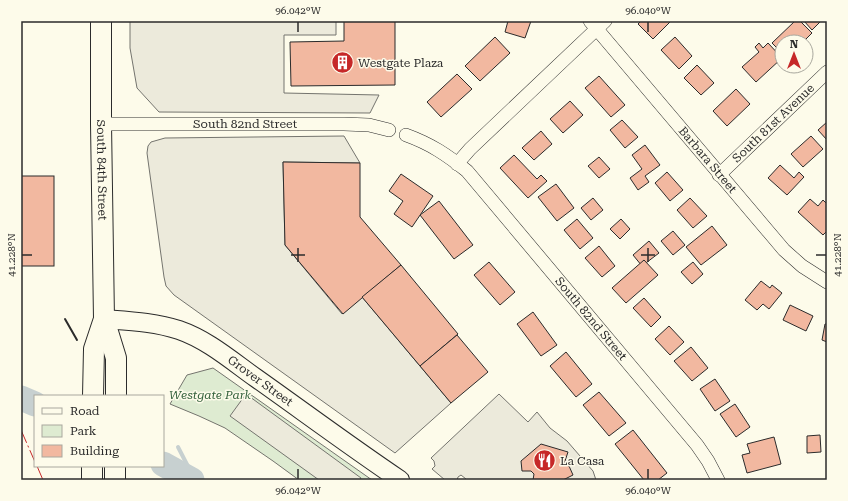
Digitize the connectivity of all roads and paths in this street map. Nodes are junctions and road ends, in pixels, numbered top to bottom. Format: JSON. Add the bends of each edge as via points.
{"nodes":[{"id":1,"x":101,"y":21,"type":"edge"},
{"id":2,"x":597,"y":24,"type":"edge"},
{"id":3,"x":827,"y":72,"type":"edge"},
{"id":4,"x":101,"y":124,"type":"junction"},
{"id":5,"x":389,"y":130,"type":"dead end"},
{"id":6,"x":406,"y":135,"type":"dead end"},
{"id":7,"x":457,"y":164,"type":"junction"},
{"id":8,"x":720,"y":175,"type":"junction"},
{"id":9,"x":827,"y":282,"type":"edge"},
{"id":10,"x":104,"y":319,"type":"junction"},
{"id":11,"x":93,"y":395,"type":"edge"},
{"id":12,"x":116,"y":395,"type":"edge"},
{"id":13,"x":92,"y":467,"type":"edge"},
{"id":14,"x":116,"y":467,"type":"edge"},
{"id":15,"x":92,"y":480,"type":"edge"},
{"id":16,"x":115,"y":480,"type":"edge"},
{"id":17,"x":400,"y":480,"type":"edge"},
{"id":18,"x":718,"y":480,"type":"edge"}],
"edges":[{"from":1,"to":4,"type":"main road","name":"South 84th Street"},
{"from":2,"to":7,"type":"street"},
{"from":2,"to":8,"type":"street","name":"Barbara Street"},
{"from":3,"to":8,"type":"street","name":"South 81st Avenue"},
{"from":4,"to":5,"type":"street","name":"South 82nd Street","via":[[344,124],[369,125]]},
{"from":4,"to":10,"type":"main road","name":"South 84th Street"},
{"from":6,"to":7,"type":"street","name":"South 82nd Street","via":[[443,152]]},
{"from":7,"to":18,"type":"street","name":"South 82nd Street","via":[[471,177],[697,445]]},
{"from":8,"to":9,"type":"street","name":"Barbara Street","via":[[784,250],[802,266]]},
{"from":10,"to":11,"type":"main road","name":"South 84th Street","via":[[94,348]]},
{"from":10,"to":12,"type":"main road","name":"South 84th Street","via":[[116,358]]},
{"from":10,"to":17,"type":"street","name":"Grover Street","via":[[158,324],[203,340]]},
{"from":13,"to":15,"type":"main road"},
{"from":14,"to":16,"type":"main road"}]}
